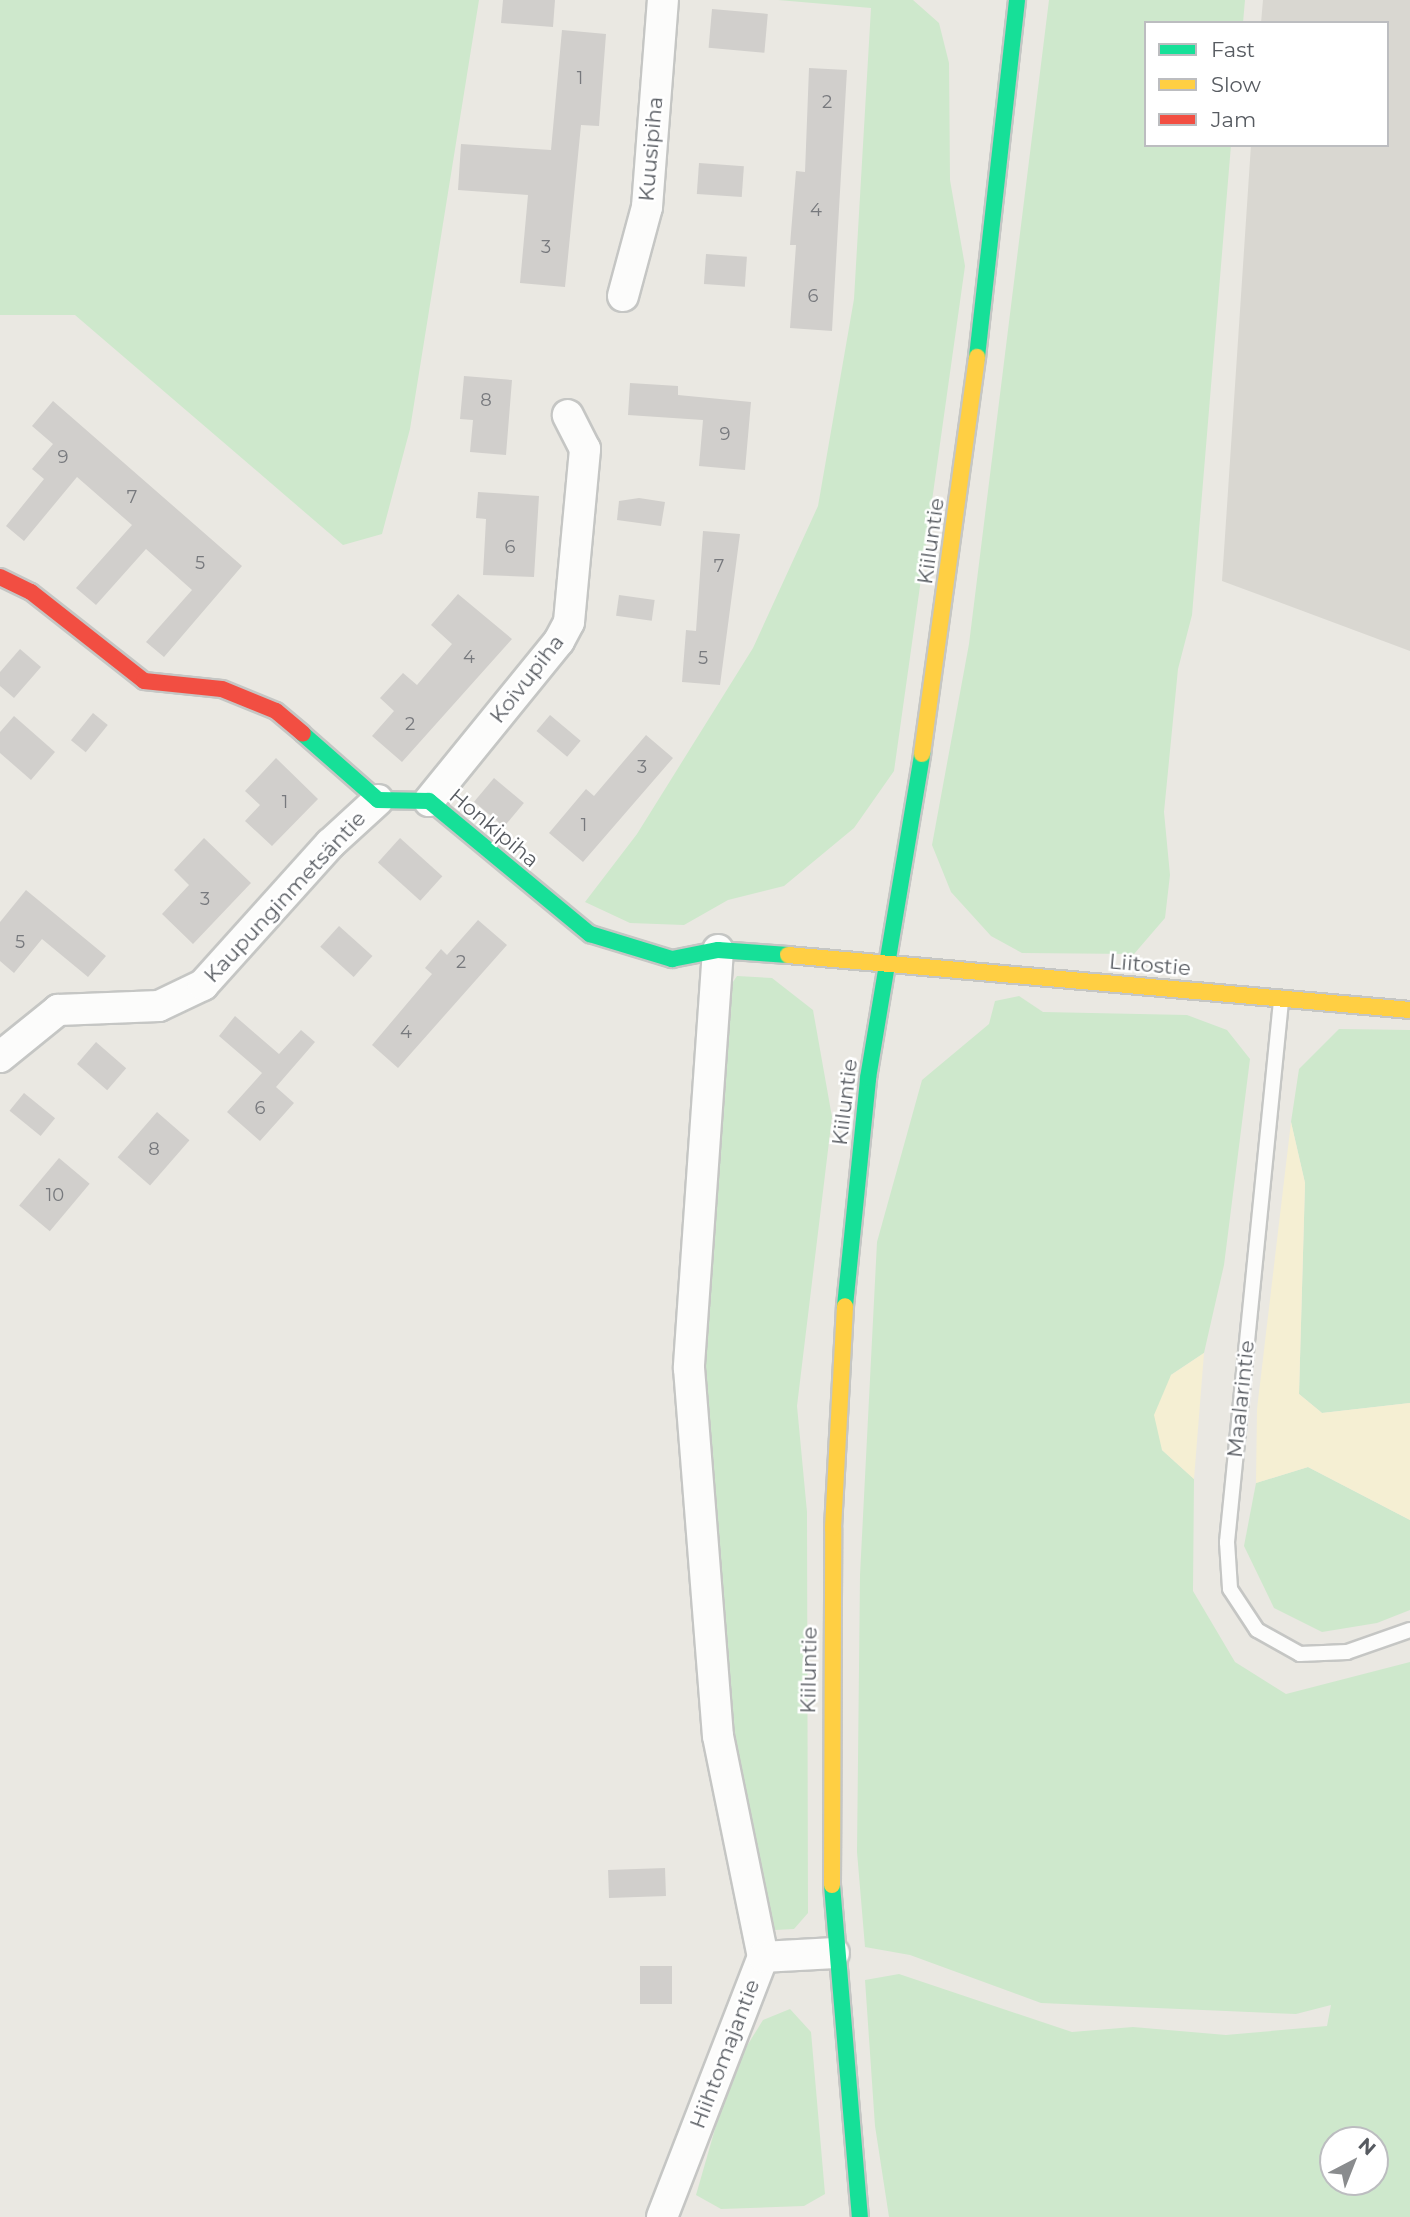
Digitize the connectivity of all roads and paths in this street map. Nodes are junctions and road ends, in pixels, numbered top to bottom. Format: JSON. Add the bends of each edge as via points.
{"nodes":[{"id":1,"x":663,"y":0,"type":"edge"},
{"id":2,"x":1017,"y":0,"type":"edge"},
{"id":3,"x":623,"y":296,"type":"dead end"},
{"id":4,"x":568,"y":415,"type":"dead end"},
{"id":5,"x":0,"y":577,"type":"edge"},
{"id":6,"x":378,"y":800,"type":"junction"},
{"id":7,"x":429,"y":801,"type":"junction"},
{"id":8,"x":718,"y":950,"type":"junction"},
{"id":9,"x":886,"y":962,"type":"junction"},
{"id":10,"x":1281,"y":998,"type":"junction"},
{"id":11,"x":1410,"y":1010,"type":"edge"},
{"id":12,"x":0,"y":1057,"type":"edge"},
{"id":13,"x":1410,"y":1630,"type":"edge"},
{"id":14,"x":834,"y":1953,"type":"junction"},
{"id":15,"x":763,"y":1957,"type":"junction"},
{"id":16,"x":662,"y":2217,"type":"edge"},
{"id":17,"x":860,"y":2217,"type":"edge"}],
"edges":[{"from":1,"to":3,"type":"street","name":"Kuusipiha","via":[[647,208]]},
{"from":2,"to":9,"type":"street","name":"Kiiluntie","via":[[974,386],[926,729]]},
{"from":4,"to":7,"type":"street","name":"Koivupiha","via":[[585,449],[569,622],[559,641]]},
{"from":5,"to":6,"type":"street","via":[[31,592],[144,681],[222,689],[276,711]]},
{"from":6,"to":7,"type":"street","name":"Honkipiha"},
{"from":6,"to":12,"type":"street","name":"Kaupunginmetsäntie","via":[[330,844],[203,985],[159,1006],[58,1010]]},
{"from":7,"to":8,"type":"street","name":"Honkipiha","via":[[590,934],[672,959]]},
{"from":8,"to":9,"type":"street","name":"Honkipiha"},
{"from":8,"to":15,"type":"street","via":[[688,1368],[718,1736]]},
{"from":9,"to":10,"type":"street","name":"Liitostie"},
{"from":9,"to":14,"type":"street","name":"Kiiluntie","via":[[847,1259],[829,1745]]},
{"from":10,"to":11,"type":"street","name":"Liitostie"},
{"from":10,"to":13,"type":"lane","name":"Maalarintie","via":[[1227,1542],[1230,1589],[1257,1629],[1300,1654],[1347,1652]]},
{"from":14,"to":15,"type":"street","name":"Hiihtomajantie"},
{"from":14,"to":17,"type":"street","name":"Kiiluntie"},
{"from":15,"to":16,"type":"street","name":"Hiihtomajantie"}]}
